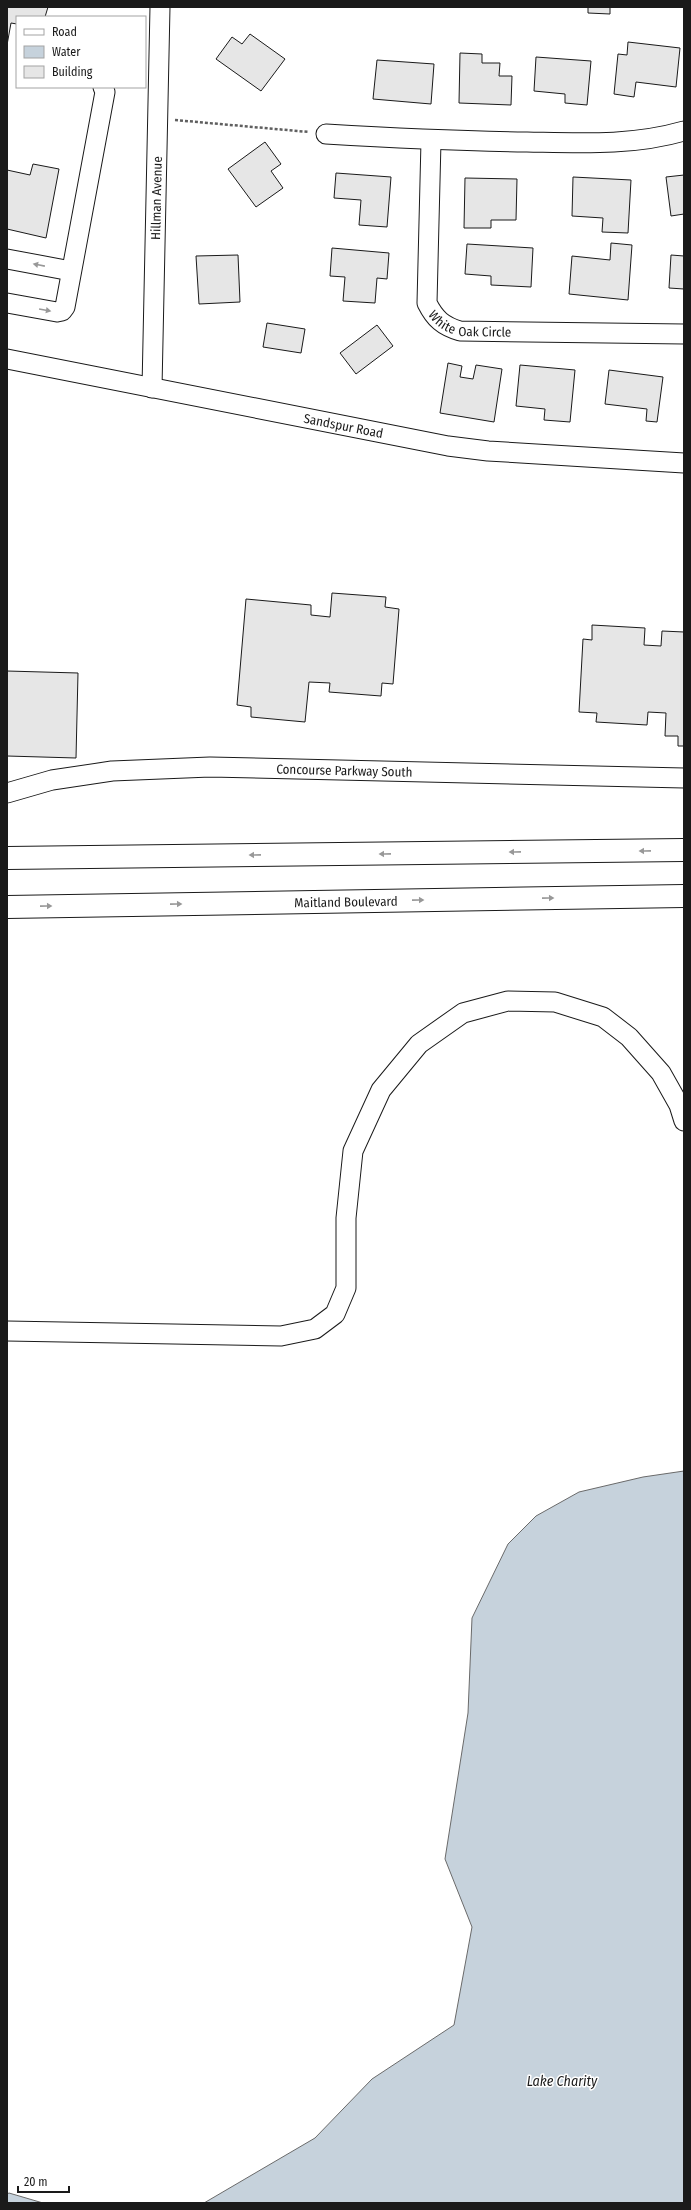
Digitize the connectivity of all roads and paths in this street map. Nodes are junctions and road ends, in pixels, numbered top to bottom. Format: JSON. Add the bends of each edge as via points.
{"nodes":[{"id":1,"x":160,"y":7,"type":"edge"},
{"id":2,"x":103,"y":88,"type":"edge"},
{"id":3,"x":158,"y":123,"type":"junction"},
{"id":4,"x":684,"y":131,"type":"edge"},
{"id":5,"x":326,"y":134,"type":"joint"},
{"id":6,"x":431,"y":141,"type":"junction"},
{"id":7,"x":7,"y":259,"type":"edge"},
{"id":8,"x":71,"y":271,"type":"junction"},
{"id":9,"x":7,"y":303,"type":"edge"},
{"id":10,"x":684,"y":334,"type":"edge"},
{"id":11,"x":7,"y":359,"type":"edge"},
{"id":12,"x":152,"y":388,"type":"junction"},
{"id":13,"x":684,"y":463,"type":"edge"},
{"id":14,"x":684,"y":778,"type":"edge"},
{"id":15,"x":7,"y":793,"type":"edge"},
{"id":16,"x":684,"y":850,"type":"edge"},
{"id":17,"x":7,"y":858,"type":"edge"},
{"id":18,"x":684,"y":896,"type":"edge"},
{"id":19,"x":7,"y":907,"type":"edge"},
{"id":20,"x":684,"y":1121,"type":"edge"},
{"id":21,"x":7,"y":1331,"type":"edge"}],
"edges":[{"from":1,"to":3,"type":"street","name":"Hillman Avenue"},
{"from":2,"to":8,"type":"street","via":[[105,92]]},
{"from":3,"to":5,"type":"path","via":[[167,119]]},
{"from":3,"to":12,"type":"street","name":"Hillman Avenue"},
{"from":4,"to":6,"type":"street","via":[[662,138],[614,144]]},
{"from":5,"to":6,"type":"street"},
{"from":6,"to":10,"type":"street","name":"White Oak Circle","via":[[427,304],[434,316],[445,326],[460,331]]},
{"from":8,"to":7,"type":"street","one_way":true},
{"from":9,"to":8,"type":"street","one_way":true,"via":[[62,311],[66,303]]},
{"from":11,"to":12,"type":"street","name":"Sandspur Road"},
{"from":12,"to":13,"type":"street","name":"Sandspur Road","via":[[448,446],[488,451]]},
{"from":14,"to":15,"type":"street","name":"Concourse Parkway South","via":[[210,767],[112,771],[52,780]]},
{"from":16,"to":17,"type":"main road","one_way":true},
{"from":19,"to":18,"type":"main road","name":"Maitland Boulevard","one_way":true},
{"from":20,"to":21,"type":"street","via":[[679,1105],[660,1073],[629,1037],[603,1018],[555,1002],[508,1001],[463,1013],[419,1044],[382,1090],[353,1151],[346,1218],[346,1288],[335,1314],[315,1330],[281,1336]]}]}
